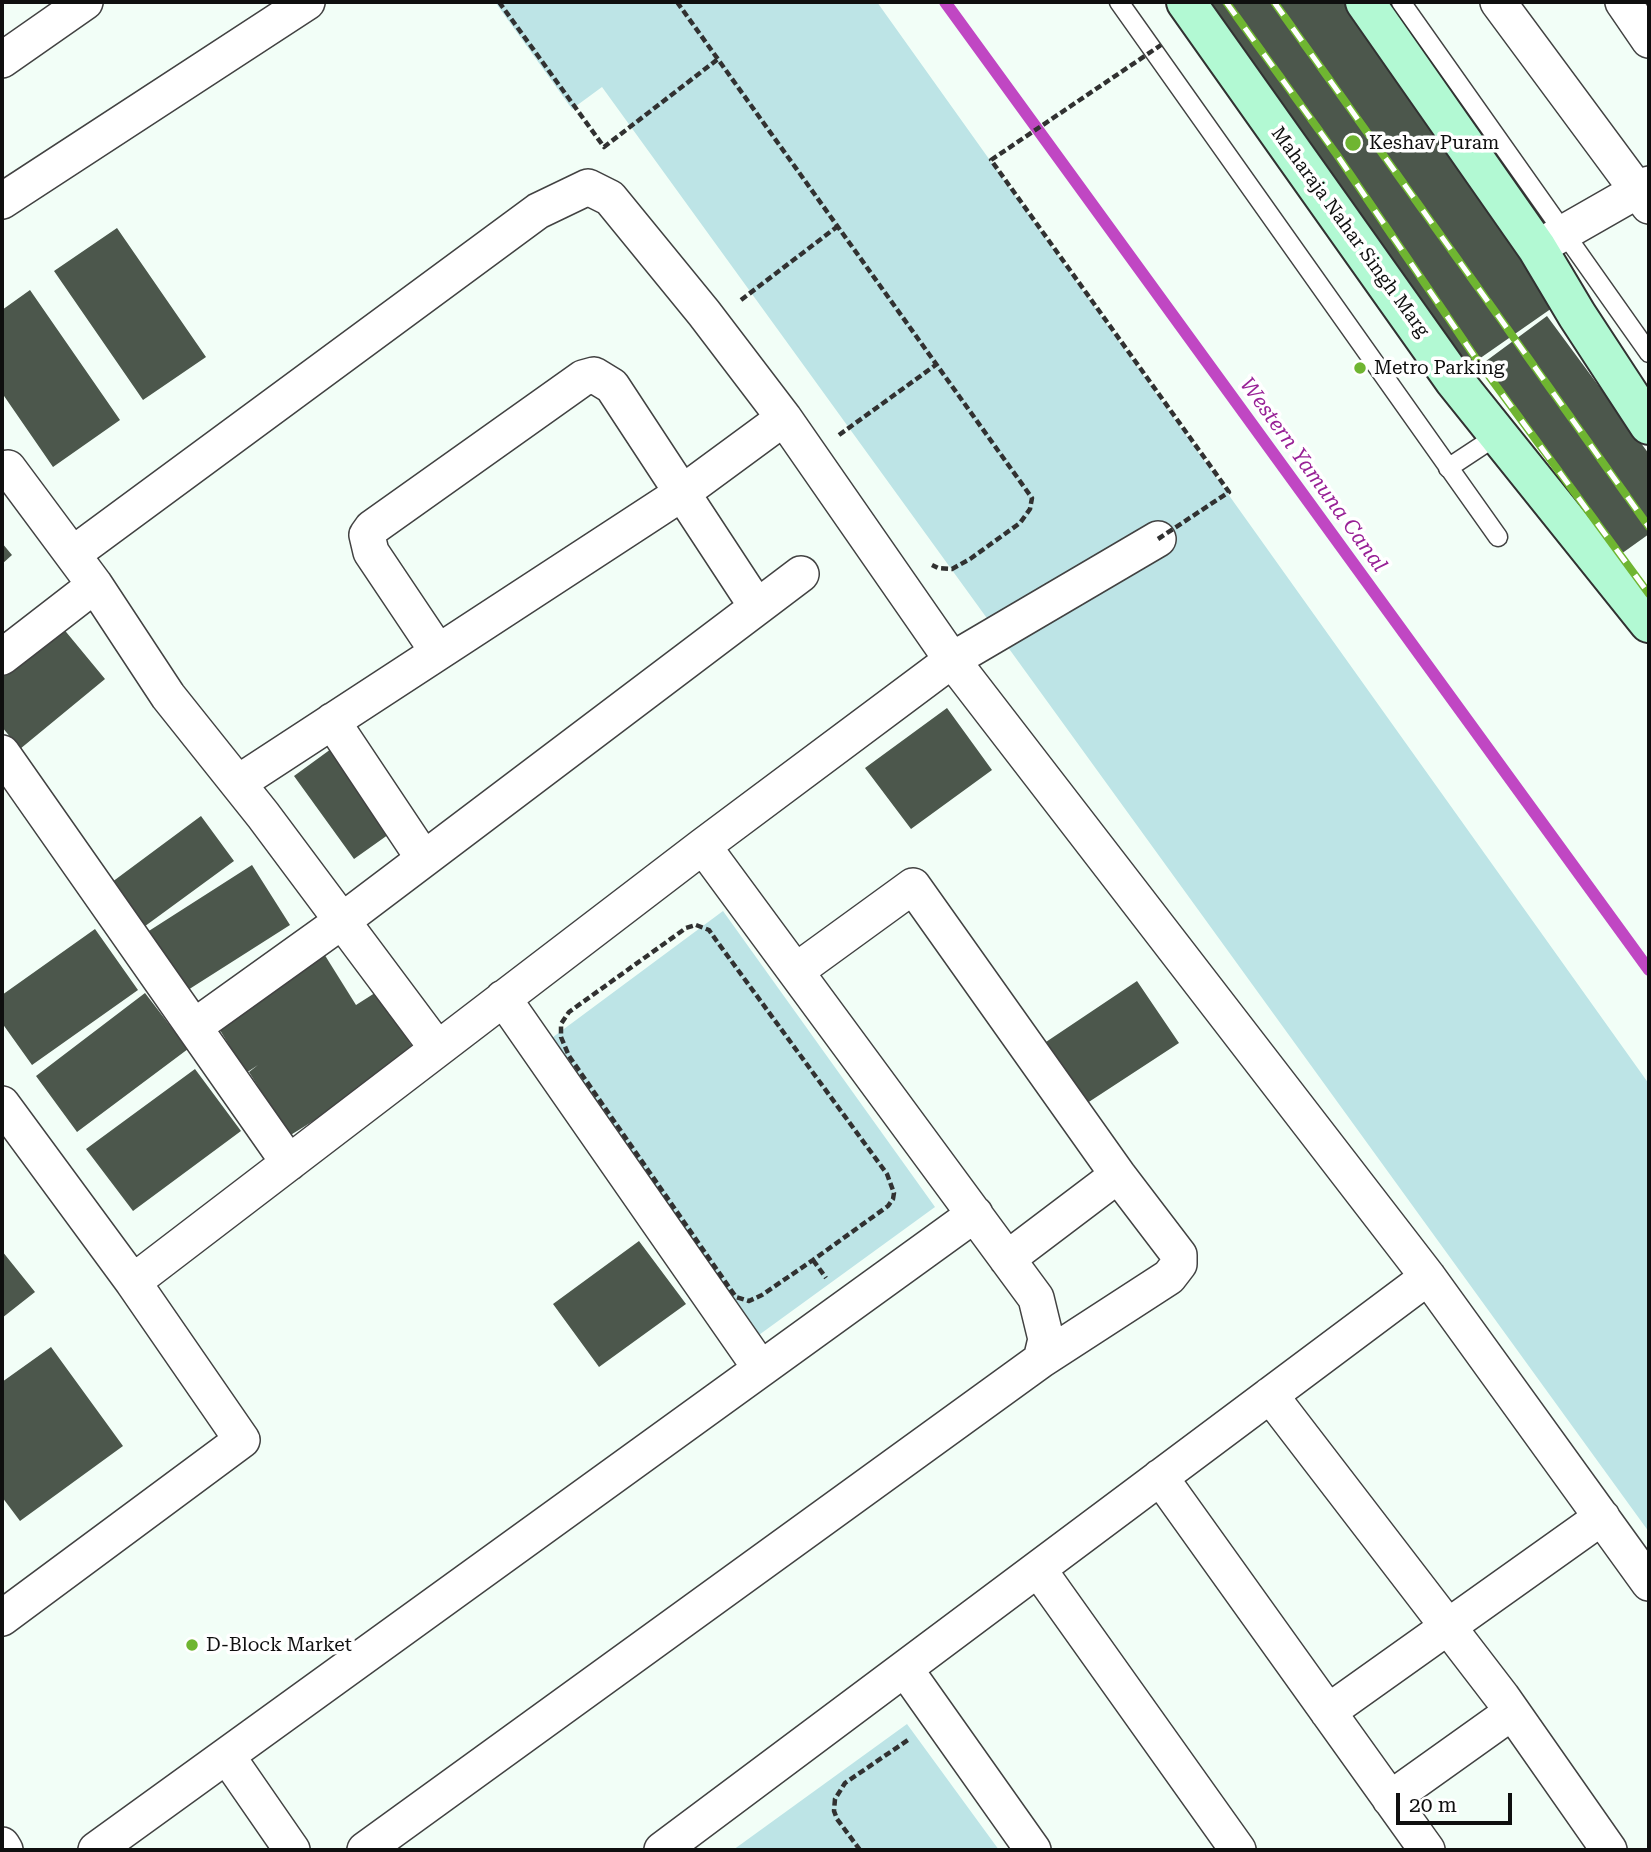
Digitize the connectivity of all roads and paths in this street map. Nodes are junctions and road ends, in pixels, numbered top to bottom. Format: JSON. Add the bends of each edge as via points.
{"nodes":[{"id":1,"x":85,"y":2,"type":"edge"},
{"id":2,"x":307,"y":2,"type":"edge"},
{"id":3,"x":499,"y":2,"type":"edge"},
{"id":4,"x":677,"y":2,"type":"edge"},
{"id":5,"x":1119,"y":2,"type":"edge"},
{"id":6,"x":1186,"y":2,"type":"edge"},
{"id":7,"x":1364,"y":2,"type":"edge"},
{"id":8,"x":1401,"y":2,"type":"edge"},
{"id":9,"x":1498,"y":2,"type":"edge"},
{"id":10,"x":1623,"y":2,"type":"edge"},
{"id":11,"x":1649,"y":40,"type":"edge"},
{"id":12,"x":1161,"y":45,"type":"dead end"},
{"id":13,"x":718,"y":58,"type":"junction"},
{"id":14,"x":2,"y":60,"type":"edge"},
{"id":15,"x":1646,"y":194,"type":"edge"},
{"id":16,"x":2,"y":201,"type":"edge"},
{"id":17,"x":838,"y":226,"type":"junction"},
{"id":18,"x":1551,"y":241,"type":"junction"},
{"id":19,"x":1593,"y":304,"type":"junction"},
{"id":20,"x":731,"y":307,"type":"dead end"},
{"id":21,"x":1649,"y":353,"type":"edge"},
{"id":22,"x":937,"y":364,"type":"junction"},
{"id":23,"x":784,"y":418,"type":"junction"},
{"id":24,"x":1649,"y":425,"type":"edge"},
{"id":25,"x":1498,"y":435,"type":"junction"},
{"id":26,"x":833,"y":439,"type":"dead end"},
{"id":27,"x":8,"y":468,"type":"dead end"},
{"id":28,"x":1448,"y":468,"type":"junction"},
{"id":29,"x":682,"y":493,"type":"junction"},
{"id":30,"x":1498,"y":537,"type":"dead end"},
{"id":31,"x":1158,"y":539,"type":"joint"},
{"id":32,"x":73,"y":554,"type":"junction"},
{"id":33,"x":923,"y":561,"type":"dead end"},
{"id":34,"x":801,"y":574,"type":"dead end"},
{"id":35,"x":95,"y":585,"type":"junction"},
{"id":36,"x":757,"y":607,"type":"junction"},
{"id":37,"x":1649,"y":623,"type":"edge"},
{"id":38,"x":438,"y":652,"type":"junction"},
{"id":39,"x":2,"y":657,"type":"edge"},
{"id":40,"x":953,"y":660,"type":"junction"},
{"id":41,"x":332,"y":722,"type":"junction"},
{"id":42,"x":2,"y":753,"type":"edge"},
{"id":43,"x":238,"y":783,"type":"junction"},
{"id":44,"x":703,"y":846,"type":"junction"},
{"id":45,"x":424,"y":859,"type":"junction"},
{"id":46,"x":342,"y":921,"type":"junction"},
{"id":47,"x":796,"y":971,"type":"junction"},
{"id":48,"x":503,"y":998,"type":"junction"},
{"id":49,"x":194,"y":1027,"type":"junction"},
{"id":50,"x":437,"y":1048,"type":"junction"},
{"id":51,"x":8,"y":1126,"type":"edge"},
{"id":52,"x":636,"y":1155,"type":"dead end"},
{"id":53,"x":289,"y":1163,"type":"junction"},
{"id":54,"x":1118,"y":1175,"type":"junction"},
{"id":55,"x":975,"y":1214,"type":"junction"},
{"id":56,"x":1007,"y":1259,"type":"junction"},
{"id":57,"x":813,"y":1260,"type":"dead end"},
{"id":58,"x":1428,"y":1277,"type":"junction"},
{"id":59,"x":133,"y":1282,"type":"junction"},
{"id":60,"x":1041,"y":1360,"type":"junction"},
{"id":61,"x":761,"y":1369,"type":"junction"},
{"id":62,"x":1270,"y":1395,"type":"junction"},
{"id":63,"x":1160,"y":1477,"type":"junction"},
{"id":64,"x":1602,"y":1517,"type":"junction"},
{"id":65,"x":1038,"y":1569,"type":"junction"},
{"id":66,"x":1649,"y":1583,"type":"edge"},
{"id":67,"x":2,"y":1618,"type":"edge"},
{"id":68,"x":1448,"y":1627,"type":"junction"},
{"id":69,"x":905,"y":1668,"type":"junction"},
{"id":70,"x":1328,"y":1712,"type":"junction"},
{"id":71,"x":1512,"y":1712,"type":"junction"},
{"id":72,"x":908,"y":1740,"type":"dead end"},
{"id":73,"x":227,"y":1756,"type":"junction"},
{"id":74,"x":1390,"y":1799,"type":"junction"},
{"id":75,"x":2,"y":1845,"type":"edge"},
{"id":76,"x":1415,"y":1846,"type":"edge"},
{"id":77,"x":5,"y":1850,"type":"edge"},
{"id":78,"x":96,"y":1850,"type":"edge"},
{"id":79,"x":292,"y":1850,"type":"edge"},
{"id":80,"x":365,"y":1850,"type":"edge"},
{"id":81,"x":662,"y":1850,"type":"edge"},
{"id":82,"x":860,"y":1850,"type":"edge"},
{"id":83,"x":1033,"y":1850,"type":"edge"},
{"id":84,"x":1238,"y":1850,"type":"edge"},
{"id":85,"x":1609,"y":1850,"type":"edge"}],
"edges":[{"from":1,"to":14,"type":"street"},
{"from":2,"to":16,"type":"street"},
{"from":3,"to":13,"type":"path","via":[[604,147]]},
{"from":4,"to":13,"type":"path"},
{"from":5,"to":28,"type":"lane"},
{"from":6,"to":25,"type":"main road","name":"Maharaja Nahar Singh Marg","via":[[1454,380]]},
{"from":7,"to":18,"type":"main road"},
{"from":8,"to":18,"type":"lane"},
{"from":9,"to":15,"type":"street"},
{"from":10,"to":11,"type":"street"},
{"from":12,"to":31,"type":"path","bridge":true,"via":[[991,160],[1229,492]]},
{"from":13,"to":17,"type":"path"},
{"from":15,"to":18,"type":"street"},
{"from":17,"to":20,"type":"path"},
{"from":17,"to":22,"type":"path"},
{"from":18,"to":19,"type":"main road"},
{"from":19,"to":21,"type":"lane"},
{"from":19,"to":24,"type":"main road"},
{"from":22,"to":26,"type":"path"},
{"from":22,"to":33,"type":"path","via":[[1032,498],[1020,523],[970,559],[952,569]]},
{"from":23,"to":29,"type":"street"},
{"from":23,"to":32,"type":"street","via":[[610,198],[588,187],[538,211]]},
{"from":23,"to":40,"type":"street"},
{"from":25,"to":28,"type":"lane"},
{"from":25,"to":37,"type":"main road","name":"Maharaja Nahar Singh Marg"},
{"from":27,"to":32,"type":"street"},
{"from":28,"to":30,"type":"lane"},
{"from":29,"to":36,"type":"street"},
{"from":29,"to":38,"type":"street"},
{"from":29,"to":38,"type":"street","via":[[612,386],[594,375],[583,378],[368,535],[371,552]]},
{"from":31,"to":40,"type":"street"},
{"from":32,"to":35,"type":"street"},
{"from":34,"to":36,"type":"street"},
{"from":35,"to":39,"type":"street"},
{"from":35,"to":43,"type":"street","via":[[168,696]]},
{"from":36,"to":45,"type":"street"},
{"from":38,"to":41,"type":"street"},
{"from":40,"to":44,"type":"street"},
{"from":40,"to":58,"type":"street"},
{"from":41,"to":43,"type":"street"},
{"from":41,"to":45,"type":"street"},
{"from":42,"to":49,"type":"street"},
{"from":43,"to":46,"type":"street"},
{"from":44,"to":47,"type":"street"},
{"from":44,"to":48,"type":"street"},
{"from":45,"to":46,"type":"street"},
{"from":46,"to":49,"type":"street"},
{"from":46,"to":50,"type":"street"},
{"from":47,"to":54,"type":"street","via":[[914,886]]},
{"from":47,"to":55,"type":"street"},
{"from":48,"to":50,"type":"street"},
{"from":48,"to":61,"type":"street"},
{"from":49,"to":53,"type":"street"},
{"from":50,"to":53,"type":"street"},
{"from":51,"to":59,"type":"street"},
{"from":52,"to":57,"type":"path","via":[[569,1056],[561,1024],[569,1012],[686,928],[703,926],[891,1184],[893,1199],[888,1206]]},
{"from":53,"to":59,"type":"street"},
{"from":54,"to":56,"type":"street"},
{"from":54,"to":60,"type":"street","via":[[1179,1255],[1179,1264],[1169,1277]]},
{"from":55,"to":56,"type":"street"},
{"from":55,"to":61,"type":"street"},
{"from":56,"to":60,"type":"street","via":[[1036,1298],[1046,1339]]},
{"from":58,"to":62,"type":"street"},
{"from":58,"to":64,"type":"street"},
{"from":59,"to":67,"type":"street","via":[[242,1440]]},
{"from":60,"to":80,"type":"street"},
{"from":61,"to":73,"type":"street"},
{"from":62,"to":63,"type":"street"},
{"from":62,"to":68,"type":"street"},
{"from":63,"to":65,"type":"street"},
{"from":63,"to":70,"type":"street"},
{"from":64,"to":66,"type":"street"},
{"from":64,"to":68,"type":"street"},
{"from":65,"to":69,"type":"street"},
{"from":65,"to":84,"type":"street"},
{"from":68,"to":70,"type":"street"},
{"from":68,"to":71,"type":"street"},
{"from":69,"to":81,"type":"street"},
{"from":69,"to":83,"type":"street"},
{"from":70,"to":74,"type":"street"},
{"from":71,"to":74,"type":"street"},
{"from":71,"to":85,"type":"street"},
{"from":72,"to":82,"type":"path","via":[[845,1783],[835,1799],[837,1819]]},
{"from":73,"to":78,"type":"street"},
{"from":73,"to":79,"type":"street"},
{"from":74,"to":76,"type":"street"},
{"from":75,"to":77,"type":"street"}]}
